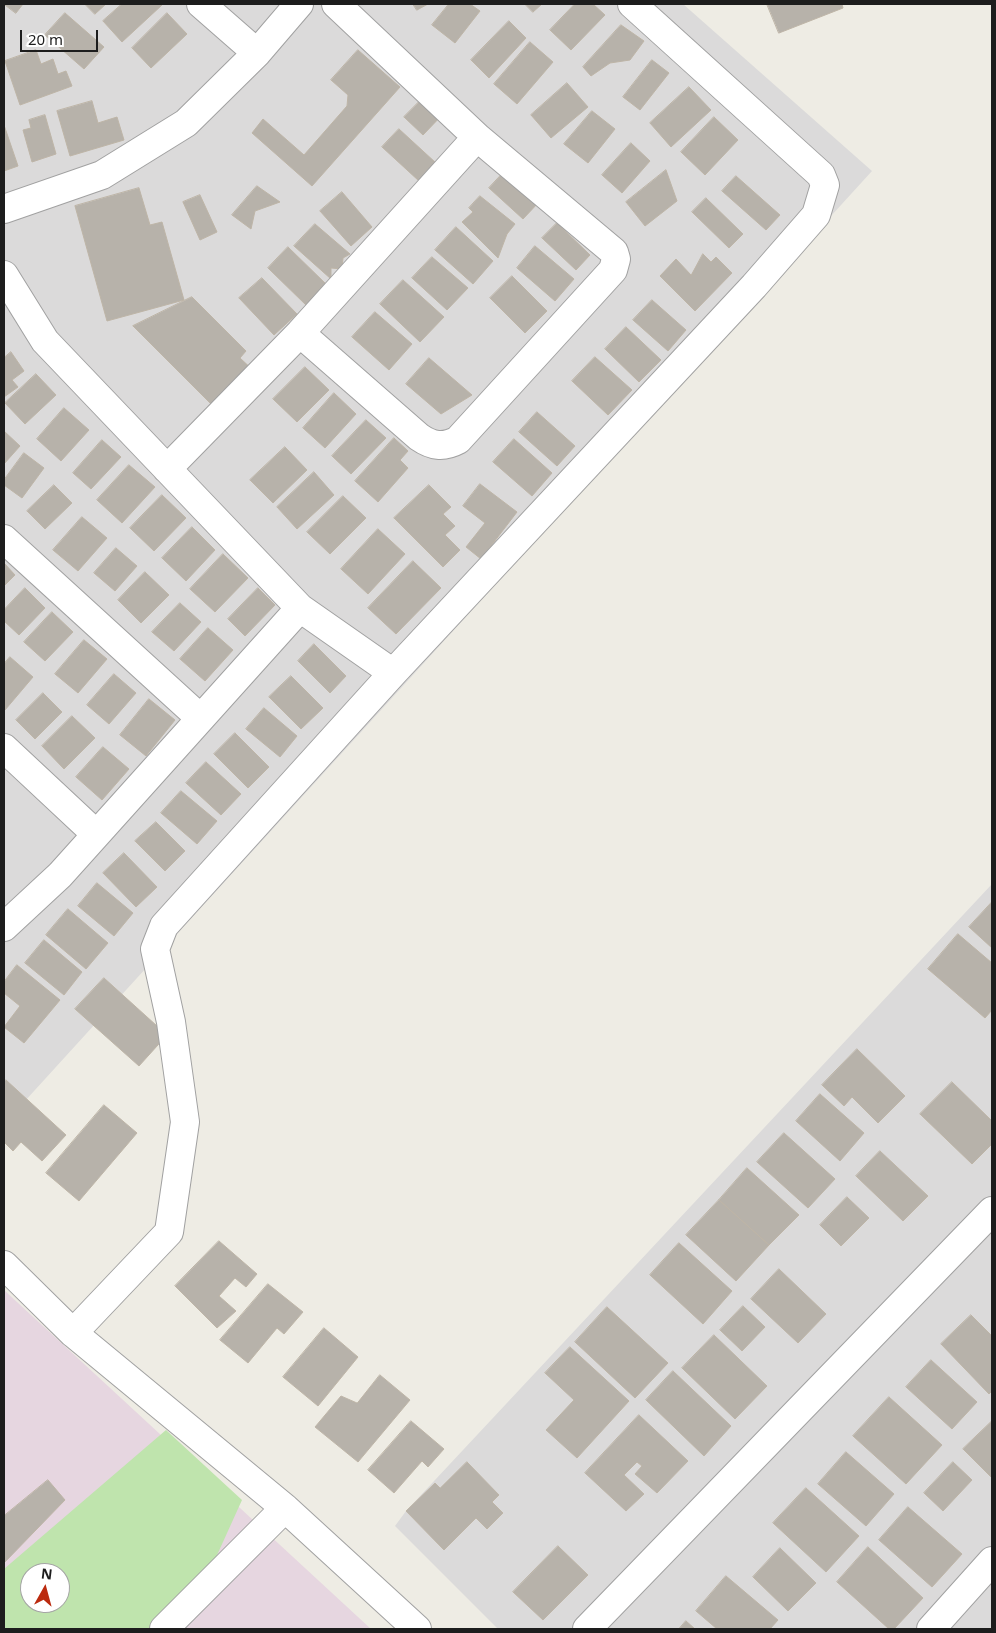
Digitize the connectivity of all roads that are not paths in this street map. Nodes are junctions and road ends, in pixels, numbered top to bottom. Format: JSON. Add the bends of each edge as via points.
{"nodes":[{"id":1,"x":201,"y":4,"type":"edge"},
{"id":2,"x":299,"y":4,"type":"edge"},
{"id":3,"x":336,"y":4,"type":"edge"},
{"id":4,"x":632,"y":4,"type":"edge"},
{"id":5,"x":256,"y":53,"type":"junction"},
{"id":6,"x":477,"y":137,"type":"junction"},
{"id":7,"x":4,"y":209,"type":"edge"},
{"id":8,"x":4,"y":275,"type":"edge"},
{"id":9,"x":300,"y":333,"type":"junction"},
{"id":10,"x":167,"y":469,"type":"junction"},
{"id":11,"x":4,"y":539,"type":"edge"},
{"id":12,"x":300,"y":608,"type":"junction"},
{"id":13,"x":392,"y":673,"type":"junction"},
{"id":14,"x":199,"y":718,"type":"junction"},
{"id":15,"x":4,"y":748,"type":"edge"},
{"id":16,"x":96,"y":834,"type":"junction"},
{"id":17,"x":4,"y":927,"type":"edge"},
{"id":18,"x":992,"y":1210,"type":"edge"},
{"id":19,"x":4,"y":1265,"type":"edge"},
{"id":20,"x":73,"y":1333,"type":"junction"},
{"id":21,"x":285,"y":1508,"type":"junction"},
{"id":22,"x":992,"y":1561,"type":"edge"},
{"id":23,"x":164,"y":1629,"type":"edge"},
{"id":24,"x":417,"y":1629,"type":"edge"},
{"id":25,"x":587,"y":1629,"type":"edge"},
{"id":26,"x":931,"y":1629,"type":"edge"}],
"edges":[{"from":1,"to":5,"type":"street"},
{"from":2,"to":5,"type":"street"},
{"from":3,"to":6,"type":"street"},
{"from":4,"to":13,"type":"street","via":[[821,175],[825,185],[822,199],[816,215],[754,286]]},
{"from":5,"to":7,"type":"street","via":[[186,123],[102,175]]},
{"from":6,"to":9,"type":"street"},
{"from":6,"to":9,"type":"street","via":[[614,252],[613,270],[458,440],[448,445],[430,445],[419,437]]},
{"from":8,"to":10,"type":"street","via":[[44,341]]},
{"from":9,"to":10,"type":"street"},
{"from":10,"to":12,"type":"street"},
{"from":11,"to":14,"type":"street"},
{"from":12,"to":13,"type":"street"},
{"from":12,"to":14,"type":"street"},
{"from":13,"to":20,"type":"street","via":[[164,926],[155,949],[171,1022],[184,1122],[169,1232]]},
{"from":14,"to":16,"type":"street"},
{"from":15,"to":16,"type":"street"},
{"from":16,"to":17,"type":"street","via":[[60,874]]},
{"from":18,"to":25,"type":"street"},
{"from":19,"to":20,"type":"street"},
{"from":20,"to":21,"type":"street"},
{"from":21,"to":23,"type":"street"},
{"from":21,"to":24,"type":"street"},
{"from":22,"to":26,"type":"street"}]}
